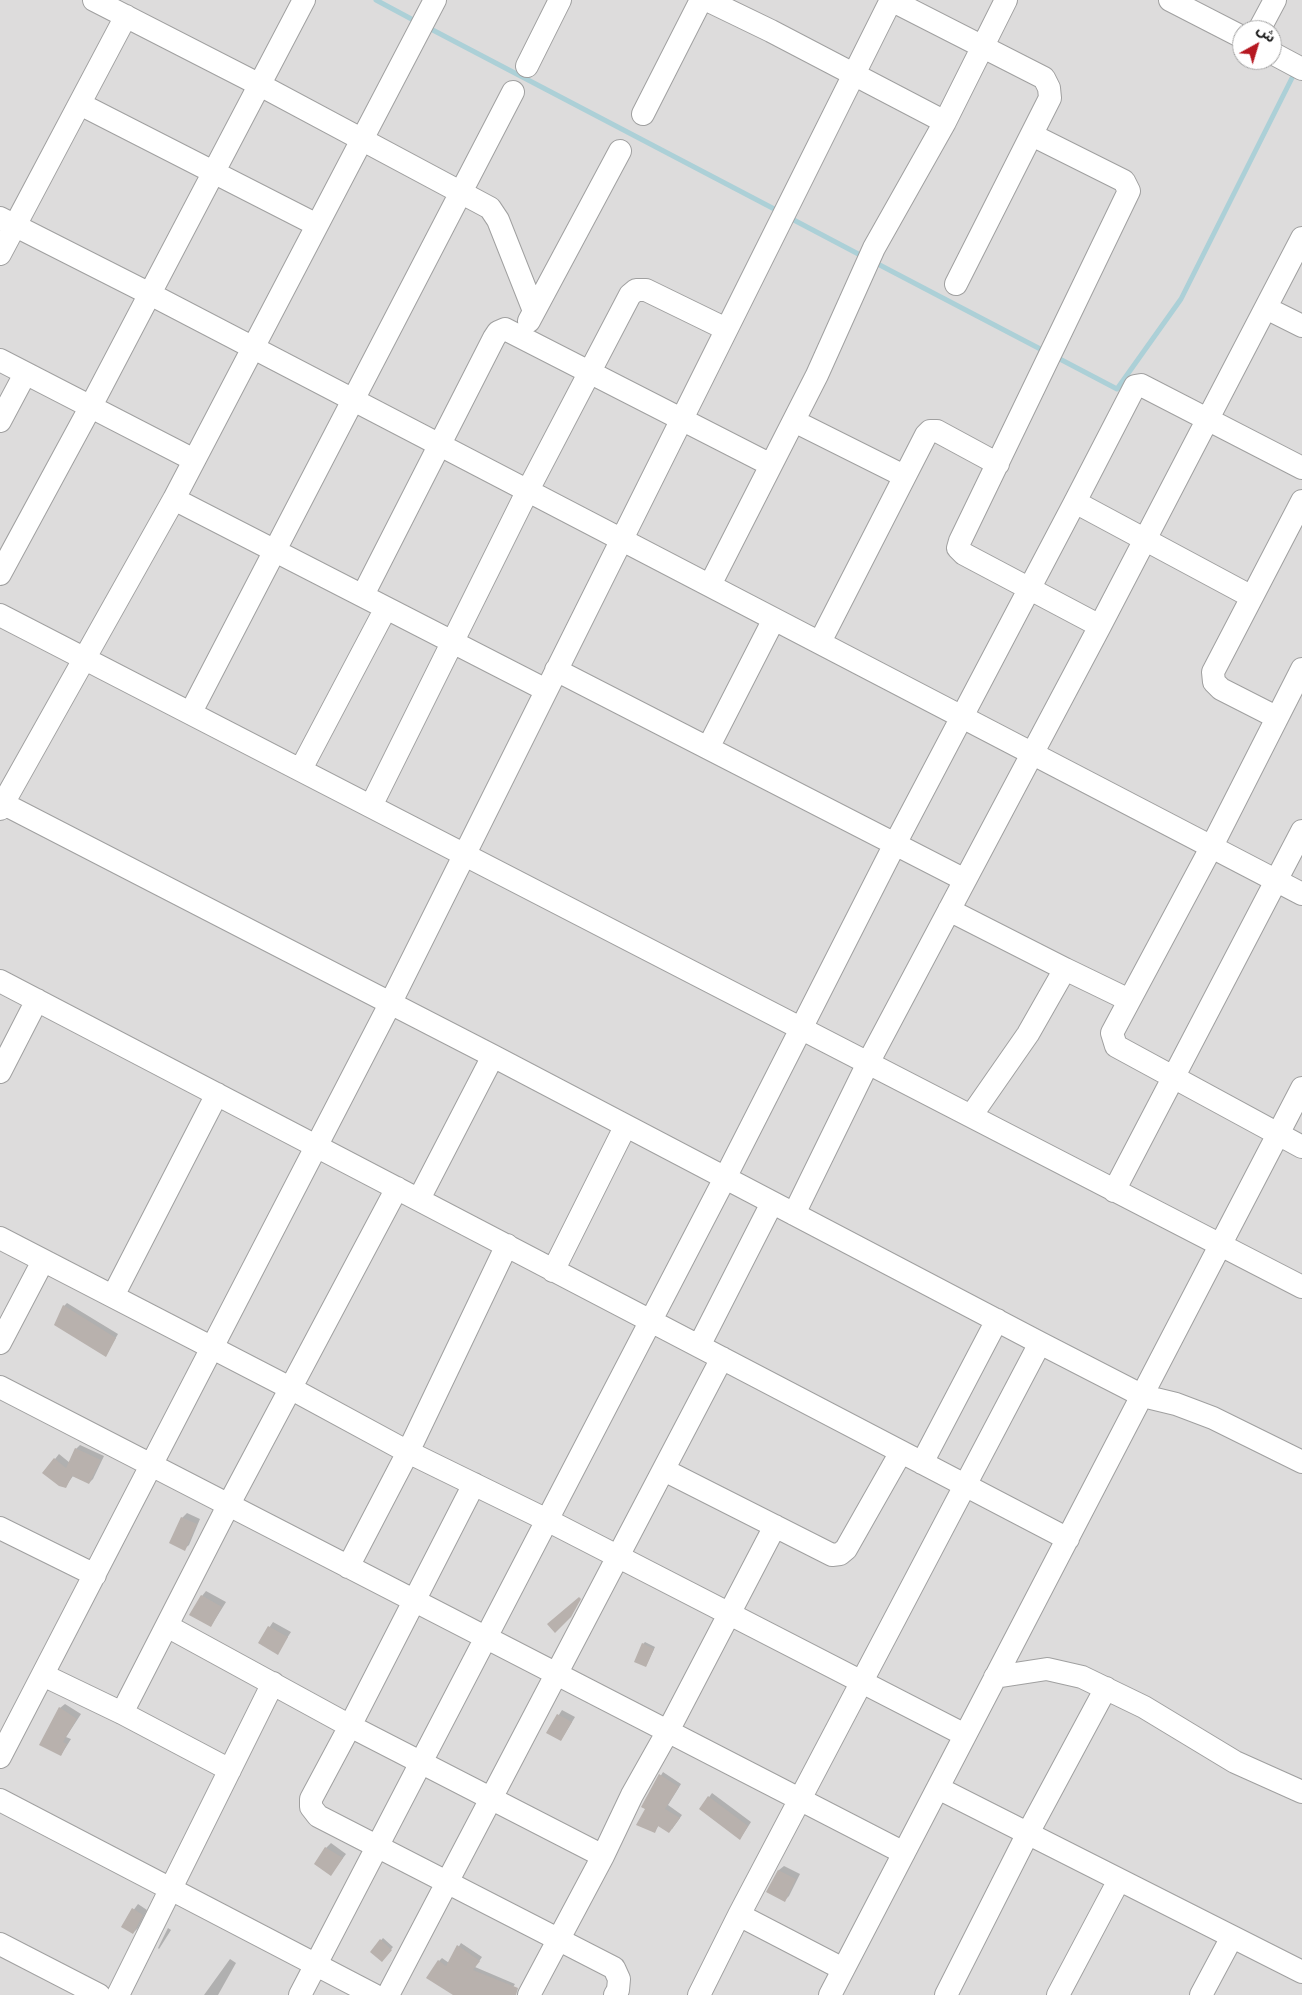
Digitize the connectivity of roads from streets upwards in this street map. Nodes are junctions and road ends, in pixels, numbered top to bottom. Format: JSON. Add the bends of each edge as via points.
{"nodes":[{"id":1,"x":94,"y":0,"type":"edge"},
{"id":2,"x":304,"y":0,"type":"edge"},
{"id":3,"x":435,"y":0,"type":"edge"},
{"id":4,"x":560,"y":0,"type":"edge"},
{"id":5,"x":701,"y":0,"type":"edge"},
{"id":6,"x":707,"y":0,"type":"edge"},
{"id":7,"x":891,"y":0,"type":"edge"},
{"id":8,"x":1006,"y":0,"type":"edge"},
{"id":9,"x":1170,"y":0,"type":"edge"},
{"id":10,"x":1275,"y":0,"type":"edge"},
{"id":11,"x":126,"y":16,"type":"junction"},
{"id":12,"x":1264,"y":20,"type":"edge"},
{"id":13,"x":1232,"y":32,"type":"edge"},
{"id":14,"x":982,"y":48,"type":"junction"},
{"id":15,"x":1282,"y":58,"type":"edge"},
{"id":16,"x":527,"y":66,"type":"dead end"},
{"id":17,"x":1302,"y":69,"type":"edge"},
{"id":18,"x":853,"y":75,"type":"junction"},
{"id":19,"x":260,"y":85,"type":"junction"},
{"id":20,"x":513,"y":92,"type":"dead end"},
{"id":21,"x":80,"y":104,"type":"junction"},
{"id":22,"x":643,"y":114,"type":"dead end"},
{"id":23,"x":944,"y":122,"type":"junction"},
{"id":24,"x":1032,"y":135,"type":"junction"},
{"id":25,"x":361,"y":140,"type":"junction"},
{"id":26,"x":620,"y":151,"type":"dead end"},
{"id":27,"x":213,"y":172,"type":"junction"},
{"id":28,"x":461,"y":192,"type":"junction"},
{"id":29,"x":8,"y":222,"type":"edge"},
{"id":30,"x":317,"y":225,"type":"junction"},
{"id":31,"x":1302,"y":238,"type":"edge"},
{"id":32,"x":0,"y":254,"type":"edge"},
{"id":33,"x":956,"y":284,"type":"dead end"},
{"id":34,"x":150,"y":294,"type":"junction"},
{"id":35,"x":1266,"y":308,"type":"junction"},
{"id":36,"x":534,"y":311,"type":"junction"},
{"id":37,"x":1302,"y":326,"type":"edge"},
{"id":38,"x":726,"y":329,"type":"junction"},
{"id":39,"x":521,"y":337,"type":"junction"},
{"id":40,"x":253,"y":348,"type":"junction"},
{"id":41,"x":0,"y":360,"type":"edge"},
{"id":42,"x":589,"y":373,"type":"junction"},
{"id":43,"x":25,"y":374,"type":"junction"},
{"id":44,"x":353,"y":400,"type":"junction"},
{"id":45,"x":91,"y":406,"type":"junction"},
{"id":46,"x":1207,"y":418,"type":"junction"},
{"id":47,"x":680,"y":420,"type":"junction"},
{"id":48,"x":0,"y":421,"type":"edge"},
{"id":49,"x":794,"y":421,"type":"junction"},
{"id":50,"x":440,"y":444,"type":"junction"},
{"id":51,"x":194,"y":460,"type":"junction"},
{"id":52,"x":998,"y":464,"type":"junction"},
{"id":53,"x":771,"y":466,"type":"junction"},
{"id":54,"x":1302,"y":468,"type":"edge"},
{"id":55,"x":904,"y":476,"type":"junction"},
{"id":56,"x":528,"y":490,"type":"junction"},
{"id":57,"x":174,"y":499,"type":"junction"},
{"id":58,"x":1302,"y":501,"type":"edge"},
{"id":59,"x":1075,"y":502,"type":"junction"},
{"id":60,"x":621,"y":539,"type":"junction"},
{"id":61,"x":1144,"y":540,"type":"junction"},
{"id":62,"x":275,"y":551,"type":"junction"},
{"id":63,"x":0,"y":574,"type":"edge"},
{"id":64,"x":710,"y":585,"type":"junction"},
{"id":65,"x":1029,"y":590,"type":"junction"},
{"id":66,"x":364,"y":595,"type":"junction"},
{"id":67,"x":1252,"y":597,"type":"junction"},
{"id":68,"x":386,"y":608,"type":"junction"},
{"id":69,"x":0,"y":615,"type":"edge"},
{"id":70,"x":774,"y":618,"type":"junction"},
{"id":71,"x":1100,"y":626,"type":"junction"},
{"id":72,"x":452,"y":642,"type":"junction"},
{"id":73,"x":820,"y":642,"type":"junction"},
{"id":74,"x":85,"y":658,"type":"junction"},
{"id":75,"x":556,"y":670,"type":"junction"},
{"id":76,"x":1302,"y":670,"type":"edge"},
{"id":77,"x":546,"y":690,"type":"junction"},
{"id":78,"x":191,"y":712,"type":"junction"},
{"id":79,"x":962,"y":717,"type":"junction"},
{"id":80,"x":1276,"y":717,"type":"junction"},
{"id":81,"x":708,"y":748,"type":"junction"},
{"id":82,"x":1032,"y":753,"type":"junction"},
{"id":83,"x":301,"y":770,"type":"junction"},
{"id":84,"x":1,"y":805,"type":"edge"},
{"id":85,"x":371,"y":806,"type":"junction"},
{"id":86,"x":1302,"y":832,"type":"edge"},
{"id":87,"x":895,"y":844,"type":"junction"},
{"id":88,"x":1212,"y":846,"type":"junction"},
{"id":89,"x":464,"y":854,"type":"junction"},
{"id":90,"x":965,"y":880,"type":"junction"},
{"id":91,"x":1277,"y":881,"type":"junction"},
{"id":92,"x":1302,"y":894,"type":"edge"},
{"id":93,"x":949,"y":910,"type":"junction"},
{"id":94,"x":1065,"y":969,"type":"junction"},
{"id":95,"x":0,"y":981,"type":"edge"},
{"id":96,"x":37,"y":1000,"type":"junction"},
{"id":97,"x":1129,"y":1000,"type":"junction"},
{"id":98,"x":390,"y":1004,"type":"junction"},
{"id":99,"x":802,"y":1028,"type":"junction"},
{"id":100,"x":493,"y":1056,"type":"junction"},
{"id":101,"x":868,"y":1063,"type":"junction"},
{"id":102,"x":0,"y":1072,"type":"edge"},
{"id":103,"x":1174,"y":1078,"type":"junction"},
{"id":104,"x":1302,"y":1088,"type":"edge"},
{"id":105,"x":217,"y":1094,"type":"junction"},
{"id":106,"x":971,"y":1116,"type":"junction"},
{"id":107,"x":625,"y":1127,"type":"junction"},
{"id":108,"x":1278,"y":1134,"type":"junction"},
{"id":109,"x":1302,"y":1146,"type":"edge"},
{"id":110,"x":316,"y":1147,"type":"junction"},
{"id":111,"x":725,"y":1178,"type":"junction"},
{"id":112,"x":397,"y":1188,"type":"junction"},
{"id":113,"x":1114,"y":1191,"type":"junction"},
{"id":114,"x":419,"y":1199,"type":"junction"},
{"id":115,"x":772,"y":1203,"type":"junction"},
{"id":116,"x":794,"y":1214,"type":"junction"},
{"id":117,"x":0,"y":1238,"type":"edge"},
{"id":118,"x":507,"y":1245,"type":"junction"},
{"id":119,"x":1221,"y":1246,"type":"junction"},
{"id":120,"x":43,"y":1261,"type":"junction"},
{"id":121,"x":553,"y":1271,"type":"junction"},
{"id":122,"x":1302,"y":1287,"type":"edge"},
{"id":123,"x":113,"y":1296,"type":"junction"},
{"id":124,"x":997,"y":1320,"type":"junction"},
{"id":125,"x":651,"y":1321,"type":"junction"},
{"id":126,"x":0,"y":1343,"type":"edge"},
{"id":127,"x":1040,"y":1343,"type":"junction"},
{"id":128,"x":699,"y":1346,"type":"junction"},
{"id":129,"x":212,"y":1348,"type":"junction"},
{"id":130,"x":722,"y":1358,"type":"junction"},
{"id":131,"x":0,"y":1387,"type":"edge"},
{"id":132,"x":290,"y":1388,"type":"junction"},
{"id":133,"x":1143,"y":1396,"type":"junction"},
{"id":134,"x":408,"y":1452,"type":"junction"},
{"id":135,"x":901,"y":1452,"type":"junction"},
{"id":136,"x":1302,"y":1462,"type":"edge"},
{"id":137,"x":922,"y":1463,"type":"junction"},
{"id":138,"x":152,"y":1464,"type":"junction"},
{"id":139,"x":664,"y":1470,"type":"junction"},
{"id":140,"x":474,"y":1484,"type":"junction"},
{"id":141,"x":965,"y":1486,"type":"junction"},
{"id":142,"x":229,"y":1504,"type":"junction"},
{"id":143,"x":547,"y":1520,"type":"junction"},
{"id":144,"x":775,"y":1526,"type":"junction"},
{"id":145,"x":0,"y":1528,"type":"edge"},
{"id":146,"x":1068,"y":1539,"type":"junction"},
{"id":147,"x":619,"y":1557,"type":"junction"},
{"id":148,"x":348,"y":1567,"type":"junction"},
{"id":149,"x":95,"y":1574,"type":"junction"},
{"id":150,"x":413,"y":1601,"type":"junction"},
{"id":151,"x":729,"y":1614,"type":"junction"},
{"id":152,"x":167,"y":1626,"type":"junction"},
{"id":153,"x":486,"y":1637,"type":"junction"},
{"id":154,"x":556,"y":1673,"type":"junction"},
{"id":155,"x":43,"y":1675,"type":"junction"},
{"id":156,"x":995,"y":1677,"type":"junction"},
{"id":157,"x":863,"y":1681,"type":"junction"},
{"id":158,"x":273,"y":1683,"type":"junction"},
{"id":159,"x":1106,"y":1688,"type":"junction"},
{"id":160,"x":122,"y":1713,"type":"junction"},
{"id":161,"x":350,"y":1726,"type":"junction"},
{"id":162,"x":668,"y":1732,"type":"junction"},
{"id":163,"x":965,"y":1735,"type":"junction"},
{"id":164,"x":0,"y":1757,"type":"edge"},
{"id":165,"x":422,"y":1762,"type":"junction"},
{"id":166,"x":230,"y":1770,"type":"junction"},
{"id":167,"x":938,"y":1788,"type":"junction"},
{"id":168,"x":1302,"y":1792,"type":"edge"},
{"id":169,"x":491,"y":1797,"type":"junction"},
{"id":170,"x":0,"y":1800,"type":"edge"},
{"id":171,"x":800,"y":1802,"type":"junction"},
{"id":172,"x":1028,"y":1833,"type":"junction"},
{"id":173,"x":378,"y":1847,"type":"junction"},
{"id":174,"x":904,"y":1853,"type":"junction"},
{"id":175,"x":603,"y":1856,"type":"junction"},
{"id":176,"x":1119,"y":1880,"type":"junction"},
{"id":177,"x":447,"y":1882,"type":"junction"},
{"id":178,"x":171,"y":1890,"type":"junction"},
{"id":179,"x":739,"y":1915,"type":"junction"},
{"id":180,"x":1232,"y":1937,"type":"junction"},
{"id":181,"x":558,"y":1939,"type":"junction"},
{"id":182,"x":0,"y":1944,"type":"edge"},
{"id":183,"x":316,"y":1965,"type":"junction"},
{"id":184,"x":843,"y":1969,"type":"junction"},
{"id":185,"x":1302,"y":1972,"type":"edge"},
{"id":186,"x":835,"y":1993,"type":"edge"},
{"id":187,"x":98,"y":1995,"type":"edge"},
{"id":188,"x":118,"y":1995,"type":"edge"},
{"id":189,"x":300,"y":1995,"type":"edge"},
{"id":190,"x":374,"y":1995,"type":"edge"},
{"id":191,"x":388,"y":1995,"type":"edge"},
{"id":192,"x":529,"y":1995,"type":"edge"},
{"id":193,"x":615,"y":1995,"type":"edge"},
{"id":194,"x":699,"y":1995,"type":"edge"},
{"id":195,"x":946,"y":1995,"type":"edge"},
{"id":196,"x":1058,"y":1995,"type":"edge"},
{"id":197,"x":1202,"y":1995,"type":"edge"}],
"edges":[{"from":1,"to":11,"type":"street"},
{"from":2,"to":19,"type":"street"},
{"from":3,"to":25,"type":"street"},
{"from":4,"to":16,"type":"street"},
{"from":5,"to":22,"type":"street"},
{"from":6,"to":18,"type":"street"},
{"from":7,"to":14,"type":"street"},
{"from":7,"to":18,"type":"street"},
{"from":8,"to":14,"type":"street"},
{"from":9,"to":13,"type":"street"},
{"from":10,"to":12,"type":"street"},
{"from":11,"to":19,"type":"street"},
{"from":11,"to":21,"type":"street"},
{"from":14,"to":23,"type":"street"},
{"from":14,"to":24,"type":"street","via":[[1044,78],[1050,88],[1050,98]]},
{"from":15,"to":17,"type":"street"},
{"from":18,"to":23,"type":"street"},
{"from":18,"to":38,"type":"street"},
{"from":19,"to":25,"type":"street"},
{"from":19,"to":27,"type":"street"},
{"from":20,"to":28,"type":"street"},
{"from":21,"to":27,"type":"street"},
{"from":21,"to":29,"type":"street"},
{"from":23,"to":49,"type":"street","via":[[874,248]]},
{"from":24,"to":33,"type":"street"},
{"from":24,"to":52,"type":"street","via":[[1124,181],[1129,191]]},
{"from":25,"to":28,"type":"street"},
{"from":25,"to":30,"type":"street"},
{"from":26,"to":36,"type":"street"},
{"from":27,"to":30,"type":"street"},
{"from":27,"to":34,"type":"street"},
{"from":28,"to":36,"type":"street","via":[[495,214]]},
{"from":28,"to":44,"type":"street"},
{"from":29,"to":32,"type":"street"},
{"from":29,"to":34,"type":"street"},
{"from":30,"to":40,"type":"street"},
{"from":31,"to":35,"type":"street"},
{"from":34,"to":40,"type":"street"},
{"from":34,"to":45,"type":"street"},
{"from":35,"to":37,"type":"street"},
{"from":35,"to":46,"type":"street"},
{"from":36,"to":39,"type":"street"},
{"from":38,"to":42,"type":"street","via":[[646,290],[636,290],[630,295]]},
{"from":38,"to":47,"type":"street"},
{"from":39,"to":42,"type":"street"},
{"from":39,"to":50,"type":"street","via":[[505,329],[498,332]]},
{"from":40,"to":44,"type":"street"},
{"from":40,"to":51,"type":"street"},
{"from":41,"to":43,"type":"street"},
{"from":42,"to":47,"type":"street"},
{"from":42,"to":56,"type":"street"},
{"from":43,"to":45,"type":"street"},
{"from":43,"to":48,"type":"street"},
{"from":44,"to":50,"type":"street"},
{"from":44,"to":62,"type":"street"},
{"from":45,"to":51,"type":"street"},
{"from":45,"to":63,"type":"street"},
{"from":46,"to":54,"type":"street"},
{"from":46,"to":59,"type":"street","via":[[1141,385],[1134,386]]},
{"from":46,"to":61,"type":"street"},
{"from":47,"to":53,"type":"street"},
{"from":47,"to":60,"type":"street"},
{"from":49,"to":53,"type":"street"},
{"from":49,"to":55,"type":"street"},
{"from":50,"to":56,"type":"street"},
{"from":50,"to":66,"type":"street"},
{"from":51,"to":57,"type":"street"},
{"from":52,"to":55,"type":"street","via":[[937,431],[930,431]]},
{"from":52,"to":65,"type":"street","via":[[958,548]]},
{"from":53,"to":64,"type":"street"},
{"from":55,"to":73,"type":"street"},
{"from":56,"to":60,"type":"street"},
{"from":56,"to":72,"type":"street"},
{"from":57,"to":62,"type":"street"},
{"from":57,"to":74,"type":"street"},
{"from":58,"to":67,"type":"street"},
{"from":59,"to":61,"type":"street"},
{"from":59,"to":65,"type":"street"},
{"from":60,"to":64,"type":"street"},
{"from":60,"to":75,"type":"street"},
{"from":61,"to":67,"type":"street"},
{"from":61,"to":71,"type":"street"},
{"from":62,"to":66,"type":"street"},
{"from":62,"to":78,"type":"street"},
{"from":64,"to":70,"type":"street"},
{"from":65,"to":71,"type":"street"},
{"from":65,"to":79,"type":"street"},
{"from":66,"to":68,"type":"street"},
{"from":67,"to":80,"type":"street","via":[[1213,672],[1214,682],[1221,689]]},
{"from":68,"to":72,"type":"street"},
{"from":68,"to":83,"type":"street"},
{"from":69,"to":74,"type":"street"},
{"from":70,"to":73,"type":"street"},
{"from":70,"to":81,"type":"street"},
{"from":71,"to":82,"type":"street"},
{"from":72,"to":77,"type":"street"},
{"from":72,"to":85,"type":"street"},
{"from":73,"to":79,"type":"street"},
{"from":74,"to":78,"type":"street"},
{"from":74,"to":84,"type":"street"},
{"from":75,"to":77,"type":"street"},
{"from":75,"to":81,"type":"street"},
{"from":76,"to":80,"type":"street"},
{"from":77,"to":89,"type":"street"},
{"from":78,"to":83,"type":"street"},
{"from":79,"to":82,"type":"street"},
{"from":79,"to":87,"type":"street"},
{"from":80,"to":88,"type":"street"},
{"from":81,"to":87,"type":"street"},
{"from":82,"to":88,"type":"street"},
{"from":82,"to":90,"type":"street"},
{"from":83,"to":85,"type":"street"},
{"from":84,"to":98,"type":"street"},
{"from":85,"to":89,"type":"street"},
{"from":86,"to":91,"type":"street"},
{"from":87,"to":90,"type":"street"},
{"from":87,"to":99,"type":"street"},
{"from":88,"to":91,"type":"street"},
{"from":88,"to":97,"type":"street"},
{"from":89,"to":98,"type":"street"},
{"from":89,"to":99,"type":"street"},
{"from":90,"to":93,"type":"street"},
{"from":91,"to":92,"type":"street"},
{"from":91,"to":103,"type":"street"},
{"from":93,"to":94,"type":"street"},
{"from":93,"to":101,"type":"street"},
{"from":94,"to":97,"type":"street"},
{"from":94,"to":106,"type":"street","via":[[1028,1034]]},
{"from":95,"to":96,"type":"street"},
{"from":96,"to":102,"type":"street"},
{"from":96,"to":105,"type":"street"},
{"from":97,"to":103,"type":"street","via":[[1112,1033],[1116,1046]]},
{"from":98,"to":100,"type":"street"},
{"from":98,"to":110,"type":"street"},
{"from":99,"to":101,"type":"street"},
{"from":99,"to":111,"type":"street"},
{"from":100,"to":107,"type":"street"},
{"from":100,"to":114,"type":"street"},
{"from":101,"to":106,"type":"street"},
{"from":101,"to":116,"type":"street"},
{"from":103,"to":108,"type":"street"},
{"from":103,"to":113,"type":"street"},
{"from":104,"to":108,"type":"street"},
{"from":105,"to":110,"type":"street"},
{"from":105,"to":123,"type":"street"},
{"from":106,"to":113,"type":"street"},
{"from":107,"to":111,"type":"street"},
{"from":107,"to":121,"type":"street"},
{"from":108,"to":109,"type":"street"},
{"from":108,"to":119,"type":"street"},
{"from":110,"to":112,"type":"street"},
{"from":110,"to":129,"type":"street"},
{"from":111,"to":115,"type":"street"},
{"from":111,"to":125,"type":"street"},
{"from":112,"to":114,"type":"street"},
{"from":112,"to":132,"type":"street"},
{"from":113,"to":119,"type":"street"},
{"from":114,"to":118,"type":"street"},
{"from":115,"to":116,"type":"street"},
{"from":115,"to":128,"type":"street"},
{"from":116,"to":124,"type":"street"},
{"from":117,"to":120,"type":"street"},
{"from":118,"to":121,"type":"street"},
{"from":118,"to":134,"type":"street"},
{"from":119,"to":122,"type":"street"},
{"from":119,"to":133,"type":"street"},
{"from":120,"to":123,"type":"street"},
{"from":120,"to":126,"type":"street"},
{"from":121,"to":125,"type":"street"},
{"from":123,"to":129,"type":"street"},
{"from":124,"to":127,"type":"street"},
{"from":124,"to":137,"type":"street"},
{"from":125,"to":128,"type":"street"},
{"from":125,"to":143,"type":"street"},
{"from":127,"to":133,"type":"street"},
{"from":127,"to":141,"type":"street"},
{"from":128,"to":130,"type":"street"},
{"from":129,"to":132,"type":"street"},
{"from":129,"to":138,"type":"street"},
{"from":130,"to":135,"type":"street"},
{"from":130,"to":139,"type":"street"},
{"from":131,"to":138,"type":"street"},
{"from":132,"to":134,"type":"street"},
{"from":132,"to":142,"type":"street"},
{"from":133,"to":136,"type":"street","via":[[1213,1418]]},
{"from":133,"to":146,"type":"street"},
{"from":134,"to":140,"type":"street"},
{"from":134,"to":148,"type":"street"},
{"from":135,"to":137,"type":"street"},
{"from":135,"to":144,"type":"street","via":[[846,1549],[840,1554],[832,1555]]},
{"from":137,"to":141,"type":"street"},
{"from":138,"to":142,"type":"street"},
{"from":138,"to":149,"type":"street"},
{"from":139,"to":144,"type":"street"},
{"from":139,"to":147,"type":"street"},
{"from":140,"to":143,"type":"street"},
{"from":140,"to":150,"type":"street"},
{"from":141,"to":146,"type":"street"},
{"from":141,"to":157,"type":"street"},
{"from":142,"to":148,"type":"street"},
{"from":142,"to":152,"type":"street"},
{"from":143,"to":147,"type":"street"},
{"from":143,"to":153,"type":"street"},
{"from":144,"to":151,"type":"street"},
{"from":145,"to":149,"type":"street"},
{"from":146,"to":156,"type":"street"},
{"from":147,"to":151,"type":"street"},
{"from":147,"to":154,"type":"street"},
{"from":148,"to":150,"type":"street"},
{"from":149,"to":155,"type":"street"},
{"from":150,"to":153,"type":"street"},
{"from":150,"to":161,"type":"street"},
{"from":151,"to":157,"type":"street"},
{"from":151,"to":162,"type":"street"},
{"from":152,"to":158,"type":"street"},
{"from":152,"to":160,"type":"street"},
{"from":153,"to":154,"type":"street"},
{"from":153,"to":165,"type":"street"},
{"from":154,"to":162,"type":"street"},
{"from":154,"to":169,"type":"street"},
{"from":155,"to":160,"type":"street"},
{"from":155,"to":164,"type":"street"},
{"from":156,"to":159,"type":"street","via":[[1047,1669],[1082,1677]]},
{"from":156,"to":163,"type":"street"},
{"from":157,"to":163,"type":"street"},
{"from":157,"to":171,"type":"street"},
{"from":158,"to":161,"type":"street"},
{"from":158,"to":166,"type":"street"},
{"from":159,"to":168,"type":"street","via":[[1236,1762]]},
{"from":159,"to":172,"type":"street"},
{"from":160,"to":166,"type":"street"},
{"from":161,"to":165,"type":"street"},
{"from":161,"to":173,"type":"street","via":[[311,1799],[311,1807],[318,1816]]},
{"from":162,"to":171,"type":"street"},
{"from":162,"to":175,"type":"street","via":[[632,1795]]},
{"from":163,"to":167,"type":"street"},
{"from":165,"to":169,"type":"street"},
{"from":165,"to":173,"type":"street"},
{"from":166,"to":178,"type":"street"},
{"from":167,"to":172,"type":"street"},
{"from":167,"to":174,"type":"street"},
{"from":169,"to":175,"type":"street"},
{"from":169,"to":177,"type":"street"},
{"from":170,"to":178,"type":"street"},
{"from":171,"to":174,"type":"street"},
{"from":171,"to":179,"type":"street"},
{"from":172,"to":176,"type":"street"},
{"from":172,"to":195,"type":"street"},
{"from":173,"to":177,"type":"street"},
{"from":173,"to":183,"type":"street"},
{"from":174,"to":184,"type":"street"},
{"from":175,"to":181,"type":"street"},
{"from":176,"to":180,"type":"street"},
{"from":176,"to":196,"type":"street"},
{"from":177,"to":181,"type":"street"},
{"from":177,"to":191,"type":"street"},
{"from":178,"to":183,"type":"street"},
{"from":178,"to":188,"type":"street"},
{"from":179,"to":184,"type":"street"},
{"from":179,"to":194,"type":"street"},
{"from":180,"to":185,"type":"street"},
{"from":180,"to":197,"type":"street"},
{"from":181,"to":192,"type":"street"},
{"from":181,"to":193,"type":"street","via":[[614,1968],[619,1979]]},
{"from":182,"to":187,"type":"street"},
{"from":183,"to":189,"type":"street"},
{"from":183,"to":190,"type":"street"},
{"from":184,"to":186,"type":"street"}]}
